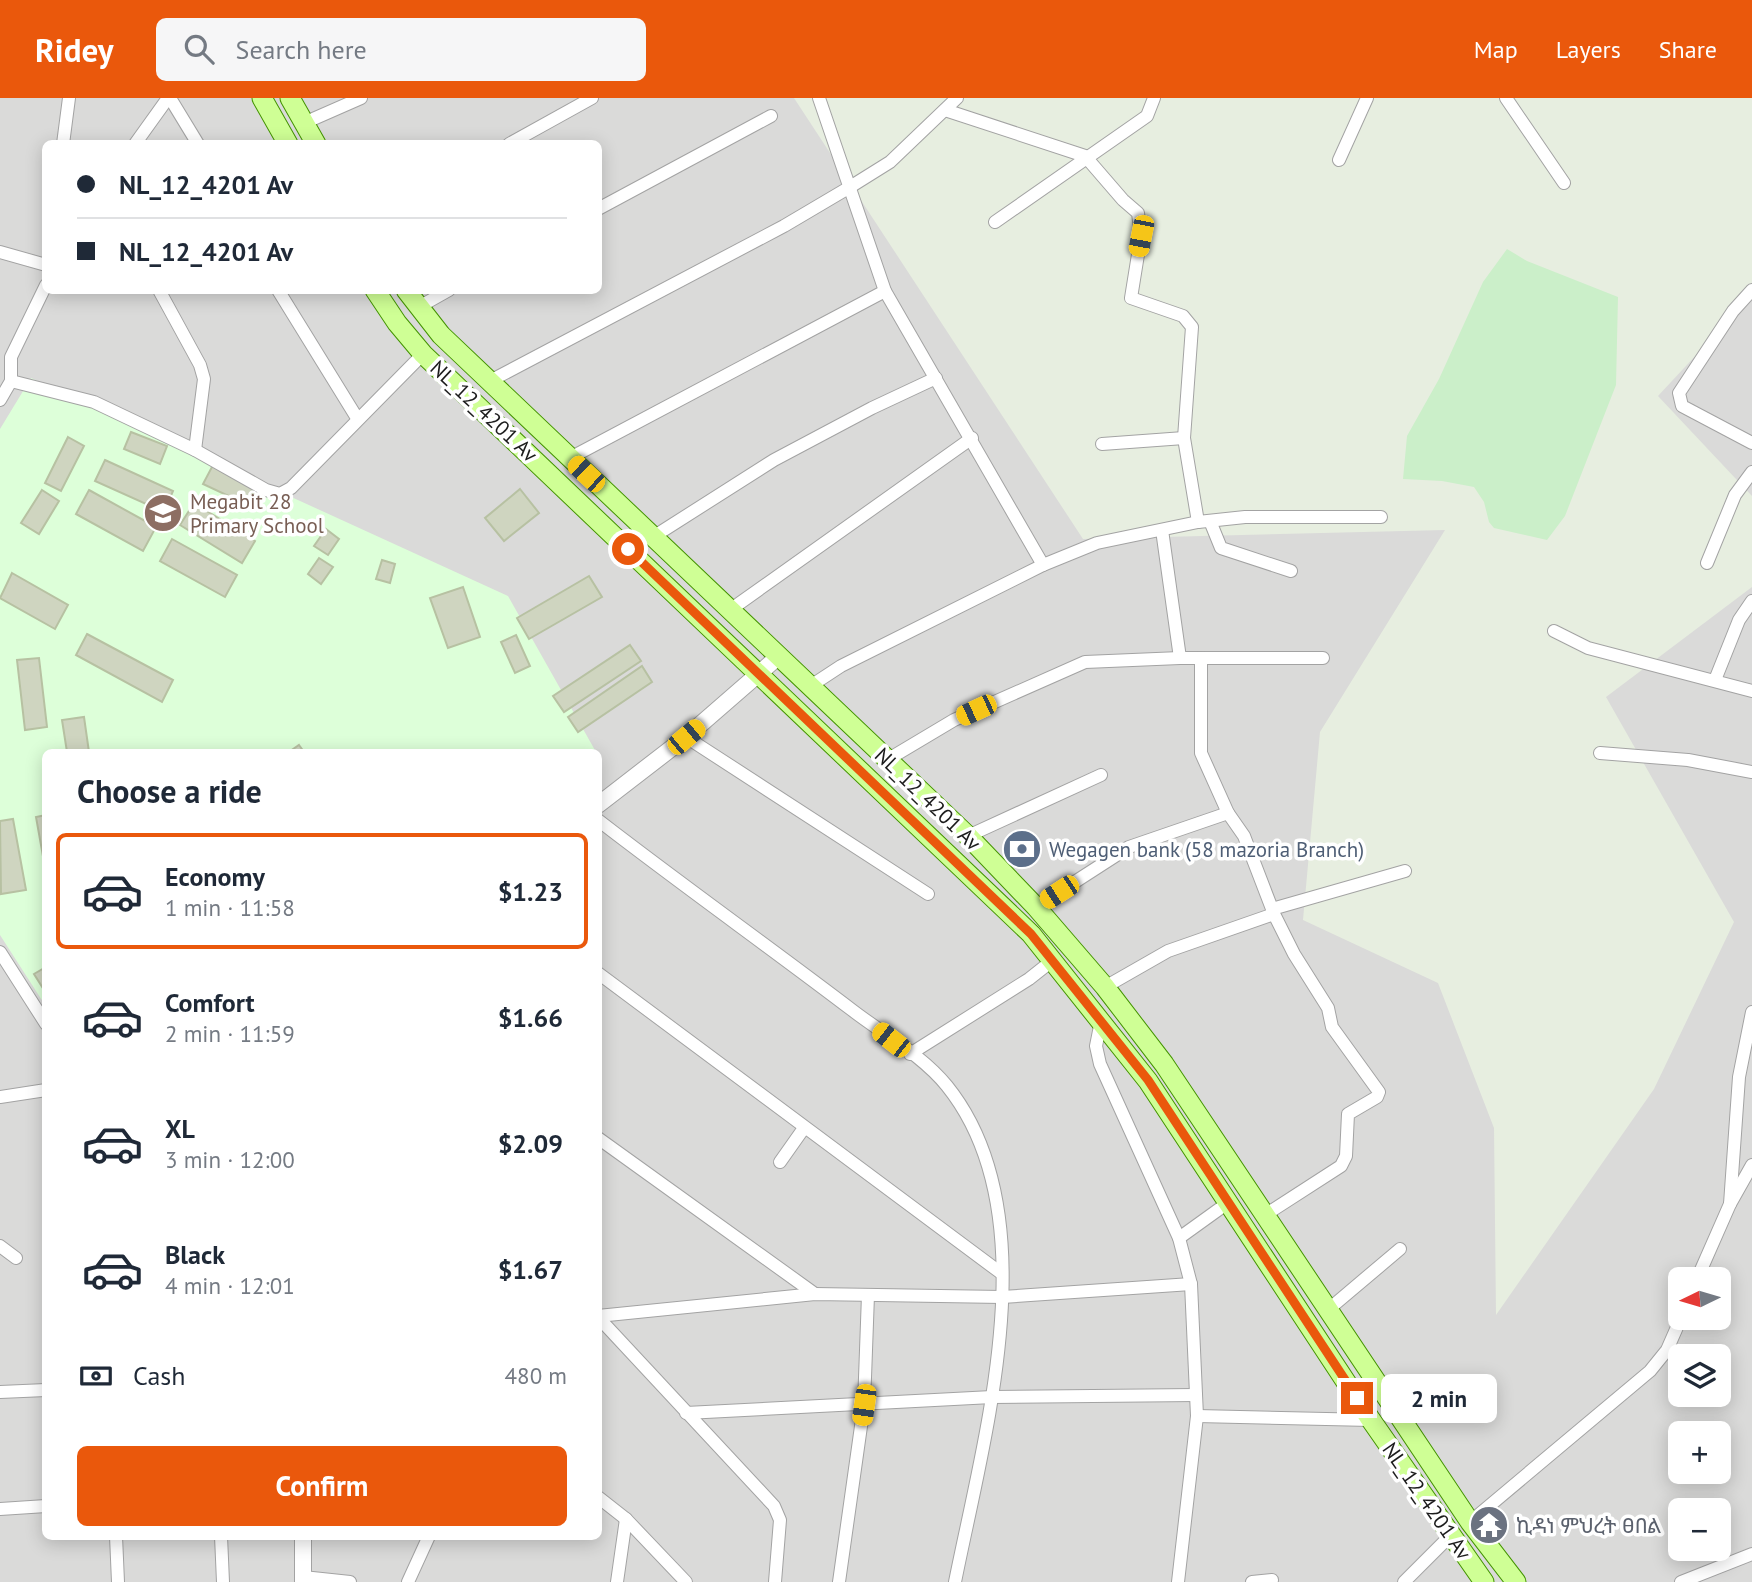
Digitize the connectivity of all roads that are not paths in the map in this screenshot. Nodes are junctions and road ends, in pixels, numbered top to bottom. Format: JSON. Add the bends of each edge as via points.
{"nodes":[{"id":1,"x":69,"y":98,"type":"edge"},
{"id":2,"x":169,"y":98,"type":"edge"},
{"id":3,"x":262,"y":98,"type":"edge"},
{"id":4,"x":290,"y":98,"type":"edge"},
{"id":5,"x":361,"y":98,"type":"edge"},
{"id":6,"x":592,"y":98,"type":"edge"},
{"id":7,"x":818,"y":98,"type":"edge"},
{"id":8,"x":957,"y":98,"type":"edge"},
{"id":9,"x":1154,"y":98,"type":"edge"},
{"id":10,"x":1367,"y":98,"type":"edge"},
{"id":11,"x":1506,"y":98,"type":"edge"},
{"id":12,"x":945,"y":110,"type":"junction"},
{"id":13,"x":771,"y":116,"type":"dead end"},
{"id":14,"x":304,"y":123,"type":"junction"},
{"id":15,"x":64,"y":140,"type":"edge"},
{"id":16,"x":138,"y":140,"type":"edge"},
{"id":17,"x":195,"y":140,"type":"edge"},
{"id":18,"x":286,"y":140,"type":"edge"},
{"id":19,"x":314,"y":140,"type":"edge"},
{"id":20,"x":516,"y":140,"type":"edge"},
{"id":21,"x":1085,"y":156,"type":"junction"},
{"id":22,"x":1339,"y":160,"type":"dead end"},
{"id":23,"x":1564,"y":183,"type":"dead end"},
{"id":24,"x":850,"y":187,"type":"junction"},
{"id":25,"x":602,"y":207,"type":"edge"},
{"id":26,"x":995,"y":222,"type":"dead end"},
{"id":27,"x":0,"y":252,"type":"edge"},
{"id":28,"x":42,"y":264,"type":"edge"},
{"id":29,"x":1752,"y":290,"type":"edge"},
{"id":30,"x":885,"y":291,"type":"junction"},
{"id":31,"x":42,"y":292,"type":"edge"},
{"id":32,"x":161,"y":294,"type":"edge"},
{"id":33,"x":280,"y":294,"type":"edge"},
{"id":34,"x":378,"y":294,"type":"edge"},
{"id":35,"x":408,"y":294,"type":"edge"},
{"id":36,"x":442,"y":294,"type":"edge"},
{"id":37,"x":417,"y":308,"type":"junction"},
{"id":38,"x":423,"y":354,"type":"junction"},
{"id":39,"x":5,"y":356,"type":"edge"},
{"id":40,"x":936,"y":378,"type":"junction"},
{"id":41,"x":10,"y":380,"type":"junction"},
{"id":42,"x":490,"y":381,"type":"junction"},
{"id":43,"x":0,"y":400,"type":"edge"},
{"id":44,"x":357,"y":418,"type":"junction"},
{"id":45,"x":972,"y":438,"type":"junction"},
{"id":46,"x":1184,"y":438,"type":"junction"},
{"id":47,"x":1752,"y":443,"type":"edge"},
{"id":48,"x":1102,"y":444,"type":"dead end"},
{"id":49,"x":195,"y":450,"type":"junction"},
{"id":50,"x":570,"y":458,"type":"junction"},
{"id":51,"x":1752,"y":472,"type":"edge"},
{"id":52,"x":1381,"y":516,"type":"dead end"},
{"id":53,"x":1204,"y":521,"type":"junction"},
{"id":54,"x":1163,"y":530,"type":"junction"},
{"id":55,"x":653,"y":537,"type":"junction"},
{"id":56,"x":1707,"y":564,"type":"dead end"},
{"id":57,"x":1043,"y":565,"type":"junction"},
{"id":58,"x":1291,"y":571,"type":"dead end"},
{"id":59,"x":1752,"y":601,"type":"edge"},
{"id":60,"x":730,"y":610,"type":"junction"},
{"id":61,"x":1554,"y":631,"type":"dead end"},
{"id":62,"x":779,"y":656,"type":"junction"},
{"id":63,"x":1180,"y":658,"type":"junction"},
{"id":64,"x":1201,"y":658,"type":"junction"},
{"id":65,"x":1323,"y":659,"type":"dead end"},
{"id":66,"x":760,"y":674,"type":"junction"},
{"id":67,"x":1716,"y":680,"type":"junction"},
{"id":68,"x":809,"y":687,"type":"junction"},
{"id":69,"x":1752,"y":691,"type":"edge"},
{"id":70,"x":686,"y":737,"type":"junction"},
{"id":71,"x":1600,"y":753,"type":"dead end"},
{"id":72,"x":887,"y":760,"type":"junction"},
{"id":73,"x":1752,"y":772,"type":"edge"},
{"id":74,"x":1101,"y":775,"type":"dead end"},
{"id":75,"x":602,"y":802,"type":"edge"},
{"id":76,"x":1228,"y":813,"type":"junction"},
{"id":77,"x":602,"y":823,"type":"edge"},
{"id":78,"x":968,"y":836,"type":"junction"},
{"id":79,"x":1405,"y":871,"type":"dead end"},
{"id":80,"x":928,"y":894,"type":"dead end"},
{"id":81,"x":1036,"y":906,"type":"junction"},
{"id":82,"x":1273,"y":911,"type":"junction"},
{"id":83,"x":0,"y":952,"type":"edge"},
{"id":84,"x":1052,"y":960,"type":"junction"},
{"id":85,"x":602,"y":976,"type":"edge"},
{"id":86,"x":1105,"y":987,"type":"junction"},
{"id":87,"x":1752,"y":1012,"type":"edge"},
{"id":88,"x":42,"y":1018,"type":"edge"},
{"id":89,"x":1101,"y":1021,"type":"junction"},
{"id":90,"x":910,"y":1054,"type":"junction"},
{"id":91,"x":42,"y":1091,"type":"edge"},
{"id":92,"x":0,"y":1097,"type":"edge"},
{"id":93,"x":804,"y":1128,"type":"junction"},
{"id":94,"x":602,"y":1141,"type":"edge"},
{"id":95,"x":780,"y":1162,"type":"dead end"},
{"id":96,"x":1752,"y":1165,"type":"edge"},
{"id":97,"x":1229,"y":1202,"type":"junction"},
{"id":98,"x":1730,"y":1204,"type":"junction"},
{"id":99,"x":1265,"y":1215,"type":"junction"},
{"id":100,"x":1179,"y":1238,"type":"junction"},
{"id":101,"x":0,"y":1246,"type":"edge"},
{"id":102,"x":1400,"y":1249,"type":"dead end"},
{"id":103,"x":16,"y":1258,"type":"dead end"},
{"id":104,"x":1703,"y":1267,"type":"edge"},
{"id":105,"x":1001,"y":1273,"type":"junction"},
{"id":106,"x":1191,"y":1284,"type":"junction"},
{"id":107,"x":815,"y":1294,"type":"junction"},
{"id":108,"x":868,"y":1295,"type":"junction"},
{"id":109,"x":1002,"y":1297,"type":"junction"},
{"id":110,"x":1329,"y":1309,"type":"junction"},
{"id":111,"x":602,"y":1316,"type":"edge"},
{"id":112,"x":602,"y":1320,"type":"edge"},
{"id":113,"x":1676,"y":1330,"type":"edge"},
{"id":114,"x":42,"y":1390,"type":"edge"},
{"id":115,"x":0,"y":1391,"type":"edge"},
{"id":116,"x":1196,"y":1395,"type":"junction"},
{"id":117,"x":992,"y":1397,"type":"junction"},
{"id":118,"x":864,"y":1405,"type":"junction"},
{"id":119,"x":686,"y":1413,"type":"junction"},
{"id":120,"x":1197,"y":1416,"type":"junction"},
{"id":121,"x":1371,"y":1420,"type":"junction"},
{"id":122,"x":602,"y":1499,"type":"edge"},
{"id":123,"x":42,"y":1506,"type":"edge"},
{"id":124,"x":0,"y":1509,"type":"edge"},
{"id":125,"x":626,"y":1519,"type":"junction"},
{"id":126,"x":1470,"y":1522,"type":"junction"},
{"id":127,"x":1450,"y":1536,"type":"junction"},
{"id":128,"x":116,"y":1540,"type":"edge"},
{"id":129,"x":221,"y":1540,"type":"edge"},
{"id":130,"x":303,"y":1540,"type":"edge"},
{"id":131,"x":427,"y":1540,"type":"edge"},
{"id":132,"x":1752,"y":1553,"type":"edge"},
{"id":133,"x":303,"y":1580,"type":"edge"},
{"id":134,"x":1272,"y":1580,"type":"edge"},
{"id":135,"x":118,"y":1582,"type":"edge"},
{"id":136,"x":223,"y":1582,"type":"edge"},
{"id":137,"x":349,"y":1582,"type":"edge"},
{"id":138,"x":408,"y":1582,"type":"edge"},
{"id":139,"x":617,"y":1582,"type":"edge"},
{"id":140,"x":686,"y":1582,"type":"edge"},
{"id":141,"x":775,"y":1582,"type":"edge"},
{"id":142,"x":839,"y":1582,"type":"edge"},
{"id":143,"x":955,"y":1582,"type":"edge"},
{"id":144,"x":1178,"y":1582,"type":"edge"},
{"id":145,"x":1252,"y":1582,"type":"edge"},
{"id":146,"x":1404,"y":1582,"type":"edge"},
{"id":147,"x":1484,"y":1582,"type":"edge"},
{"id":148,"x":1516,"y":1582,"type":"edge"},
{"id":149,"x":1681,"y":1582,"type":"edge"}],
"edges":[{"from":1,"to":15,"type":"street"},
{"from":2,"to":16,"type":"street"},
{"from":2,"to":17,"type":"street"},
{"from":3,"to":18,"type":"main road"},
{"from":4,"to":14,"type":"main road"},
{"from":5,"to":14,"type":"street"},
{"from":6,"to":20,"type":"street"},
{"from":7,"to":24,"type":"street"},
{"from":8,"to":12,"type":"street"},
{"from":9,"to":21,"type":"street","via":[[1147,116]]},
{"from":10,"to":22,"type":"street"},
{"from":11,"to":23,"type":"street"},
{"from":12,"to":21,"type":"street"},
{"from":12,"to":24,"type":"street","via":[[890,162]]},
{"from":13,"to":25,"type":"street"},
{"from":14,"to":19,"type":"main road"},
{"from":21,"to":26,"type":"street"},
{"from":21,"to":46,"type":"street","via":[[1138,214],[1141,236],[1131,298],[1183,316],[1192,327]]},
{"from":24,"to":30,"type":"street"},
{"from":24,"to":42,"type":"street"},
{"from":27,"to":28,"type":"street"},
{"from":29,"to":47,"type":"street","via":[[1679,393],[1682,406],[1692,413]]},
{"from":30,"to":40,"type":"street"},
{"from":30,"to":50,"type":"street"},
{"from":31,"to":39,"type":"street"},
{"from":32,"to":49,"type":"street","via":[[204,379]]},
{"from":33,"to":44,"type":"street"},
{"from":34,"to":38,"type":"main road","name":"NL_12_4201 Av"},
{"from":35,"to":37,"type":"main road","name":"NL_12_4201 Av"},
{"from":36,"to":37,"type":"street"},
{"from":37,"to":42,"type":"main road","name":"NL_12_4201 Av"},
{"from":38,"to":44,"type":"street"},
{"from":38,"to":66,"type":"main road","name":"NL_12_4201 Av"},
{"from":39,"to":41,"type":"street"},
{"from":40,"to":45,"type":"street"},
{"from":40,"to":55,"type":"street","via":[[774,460]]},
{"from":41,"to":43,"type":"street"},
{"from":41,"to":49,"type":"street","via":[[94,402]]},
{"from":42,"to":50,"type":"main road","name":"NL_12_4201 Av"},
{"from":44,"to":49,"type":"street","via":[[280,494]]},
{"from":45,"to":57,"type":"street"},
{"from":45,"to":60,"type":"street"},
{"from":46,"to":48,"type":"street"},
{"from":46,"to":53,"type":"street"},
{"from":50,"to":55,"type":"main road","name":"NL_12_4201 Av"},
{"from":51,"to":56,"type":"street","via":[[1734,495]]},
{"from":52,"to":53,"type":"street"},
{"from":53,"to":54,"type":"street"},
{"from":53,"to":58,"type":"street","via":[[1220,548]]},
{"from":54,"to":57,"type":"street","via":[[1097,543]]},
{"from":54,"to":63,"type":"street"},
{"from":55,"to":60,"type":"main road","name":"NL_12_4201 Av"},
{"from":57,"to":68,"type":"street","via":[[841,666]]},
{"from":59,"to":67,"type":"street","via":[[1739,620]]},
{"from":60,"to":62,"type":"main road","name":"NL_12_4201 Av"},
{"from":61,"to":67,"type":"street","via":[[1588,648]]},
{"from":62,"to":66,"type":"street"},
{"from":62,"to":68,"type":"main road","name":"NL_12_4201 Av"},
{"from":63,"to":64,"type":"street"},
{"from":63,"to":72,"type":"street","via":[[1104,659],[1065,668],[954,720]]},
{"from":64,"to":65,"type":"street"},
{"from":64,"to":76,"type":"street","via":[[1201,753]]},
{"from":66,"to":70,"type":"street"},
{"from":66,"to":84,"type":"main road","name":"NL_12_4201 Av","via":[[981,884]]},
{"from":67,"to":69,"type":"street"},
{"from":68,"to":72,"type":"main road","name":"NL_12_4201 Av"},
{"from":70,"to":75,"type":"street"},
{"from":70,"to":80,"type":"street"},
{"from":71,"to":73,"type":"street","via":[[1688,760]]},
{"from":72,"to":78,"type":"main road","name":"NL_12_4201 Av"},
{"from":74,"to":78,"type":"street"},
{"from":76,"to":81,"type":"street","via":[[1129,847]]},
{"from":76,"to":82,"type":"street","via":[[1253,855]]},
{"from":77,"to":90,"type":"street"},
{"from":78,"to":81,"type":"main road","name":"NL_12_4201 Av"},
{"from":79,"to":82,"type":"street"},
{"from":81,"to":86,"type":"main road","name":"NL_12_4201 Av"},
{"from":82,"to":86,"type":"street","via":[[1168,951]]},
{"from":82,"to":99,"type":"street","via":[[1328,1008],[1332,1027],[1380,1092],[1348,1114],[1346,1156],[1341,1166]]},
{"from":83,"to":88,"type":"street"},
{"from":84,"to":89,"type":"main road","name":"NL_12_4201 Av"},
{"from":84,"to":90,"type":"street"},
{"from":85,"to":93,"type":"street"},
{"from":86,"to":99,"type":"main road","name":"NL_12_4201 Av","via":[[1164,1064]]},
{"from":87,"to":98,"type":"street","via":[[1739,1077]]},
{"from":89,"to":97,"type":"main road","name":"NL_12_4201 Av","via":[[1148,1080]]},
{"from":89,"to":100,"type":"street","via":[[1096,1046],[1100,1064]]},
{"from":90,"to":105,"type":"street","via":[[947,1086],[984,1151],[1002,1227]]},
{"from":91,"to":92,"type":"street"},
{"from":93,"to":95,"type":"street"},
{"from":93,"to":105,"type":"street"},
{"from":94,"to":107,"type":"street"},
{"from":96,"to":98,"type":"street"},
{"from":97,"to":100,"type":"street"},
{"from":97,"to":121,"type":"main road","name":"NL_12_4201 Av"},
{"from":98,"to":104,"type":"street"},
{"from":99,"to":110,"type":"main road","name":"NL_12_4201 Av"},
{"from":100,"to":106,"type":"street"},
{"from":101,"to":103,"type":"street"},
{"from":102,"to":110,"type":"street"},
{"from":105,"to":109,"type":"street"},
{"from":106,"to":109,"type":"street"},
{"from":106,"to":116,"type":"street"},
{"from":107,"to":108,"type":"street"},
{"from":107,"to":111,"type":"street"},
{"from":108,"to":109,"type":"street"},
{"from":108,"to":118,"type":"street"},
{"from":109,"to":117,"type":"street"},
{"from":110,"to":126,"type":"main road","name":"NL_12_4201 Av"},
{"from":112,"to":119,"type":"street"},
{"from":113,"to":126,"type":"street","via":[[1650,1371]]},
{"from":114,"to":115,"type":"street"},
{"from":116,"to":117,"type":"street"},
{"from":116,"to":120,"type":"street"},
{"from":117,"to":118,"type":"street"},
{"from":117,"to":143,"type":"street"},
{"from":118,"to":119,"type":"street"},
{"from":118,"to":142,"type":"street"},
{"from":119,"to":141,"type":"street","via":[[779,1513]]},
{"from":120,"to":121,"type":"street"},
{"from":120,"to":144,"type":"street"},
{"from":121,"to":127,"type":"main road","name":"NL_12_4201 Av"},
{"from":122,"to":125,"type":"street"},
{"from":123,"to":124,"type":"street"},
{"from":125,"to":139,"type":"street"},
{"from":125,"to":140,"type":"street"},
{"from":126,"to":148,"type":"main road","name":"NL_12_4201 Av"},
{"from":127,"to":146,"type":"street"},
{"from":127,"to":147,"type":"main road","name":"NL_12_4201 Av"},
{"from":128,"to":135,"type":"street"},
{"from":129,"to":136,"type":"street"},
{"from":130,"to":133,"type":"street"},
{"from":131,"to":138,"type":"street"},
{"from":132,"to":149,"type":"street"},
{"from":133,"to":137,"type":"street"},
{"from":134,"to":145,"type":"street"}]}
